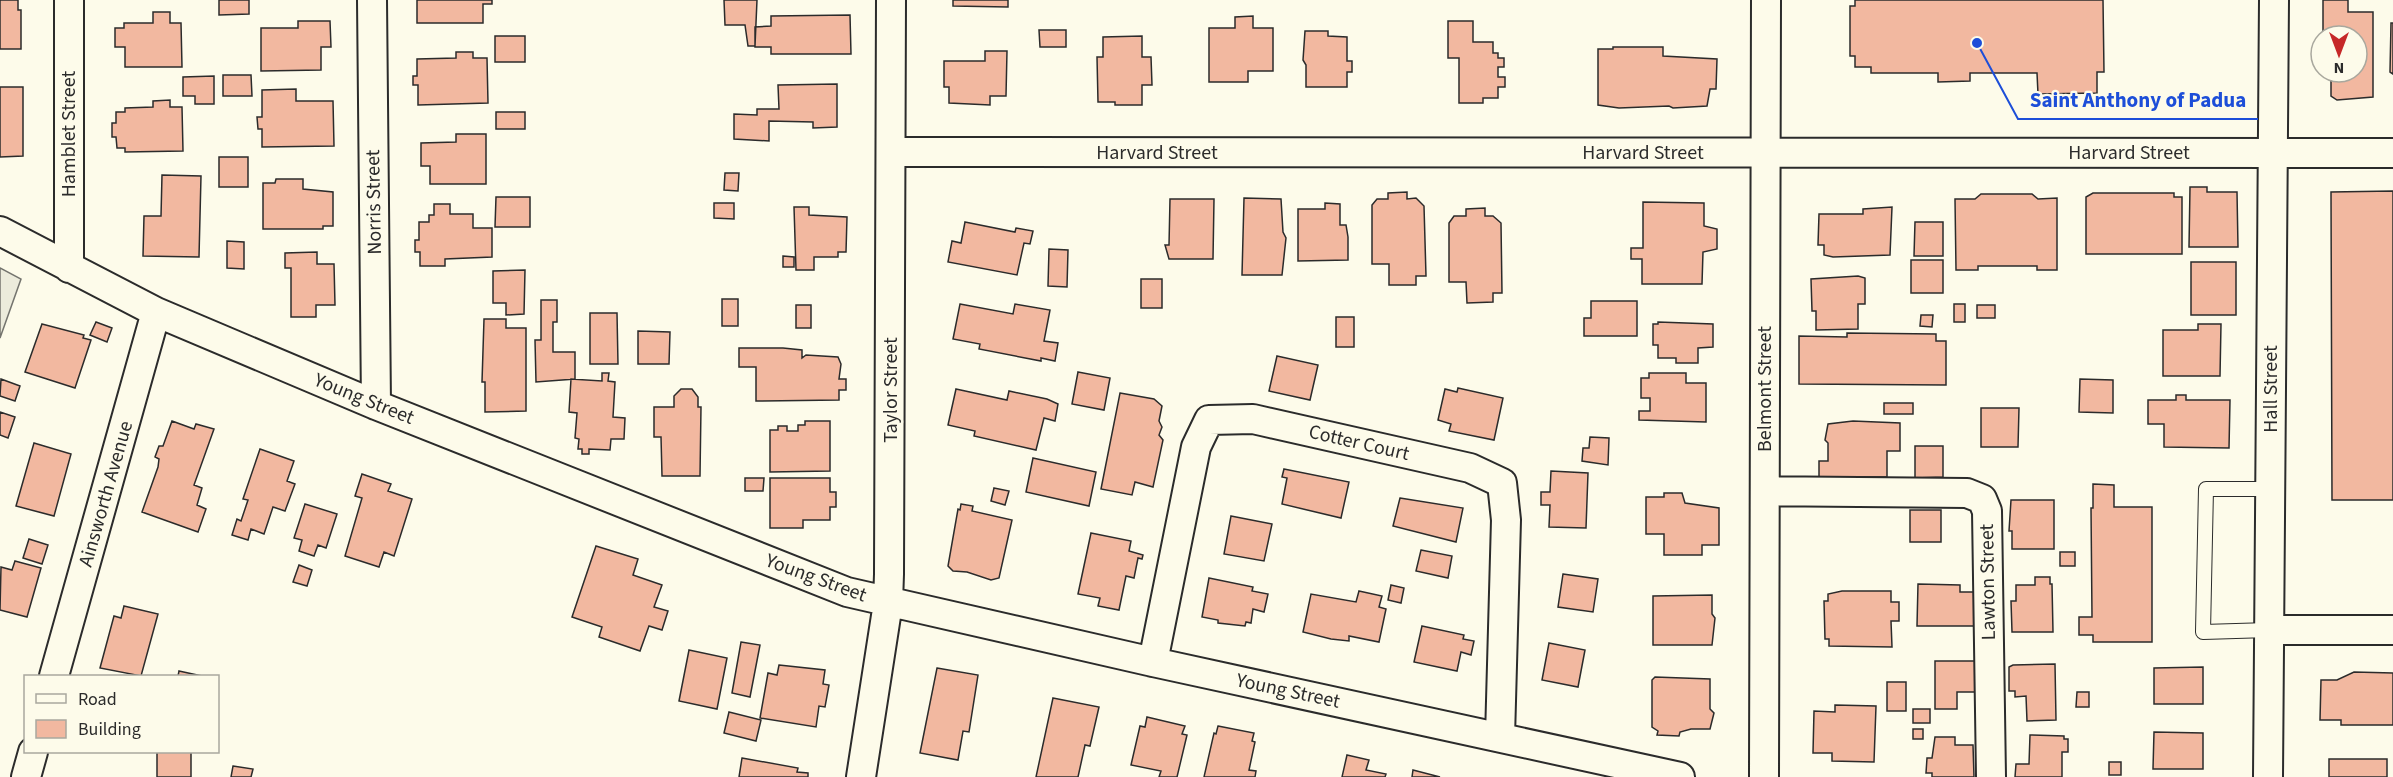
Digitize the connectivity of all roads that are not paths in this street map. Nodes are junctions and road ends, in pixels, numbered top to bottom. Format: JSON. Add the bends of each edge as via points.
{"nodes":[{"id":1,"x":69,"y":0,"type":"edge"},
{"id":2,"x":372,"y":0,"type":"edge"},
{"id":3,"x":891,"y":0,"type":"edge"},
{"id":4,"x":1766,"y":0,"type":"edge"},
{"id":5,"x":2274,"y":0,"type":"edge"},
{"id":6,"x":892,"y":152,"type":"junction"},
{"id":7,"x":1765,"y":153,"type":"junction"},
{"id":8,"x":2272,"y":153,"type":"junction"},
{"id":9,"x":2393,"y":153,"type":"edge"},
{"id":10,"x":0,"y":231,"type":"edge"},
{"id":11,"x":69,"y":268,"type":"junction"},
{"id":12,"x":156,"y":312,"type":"junction"},
{"id":13,"x":376,"y":405,"type":"junction"},
{"id":14,"x":2271,"y":489,"type":"junction"},
{"id":15,"x":1765,"y":491,"type":"junction"},
{"id":16,"x":888,"y":603,"type":"junction"},
{"id":17,"x":2269,"y":630,"type":"junction"},
{"id":18,"x":2393,"y":630,"type":"edge"},
{"id":19,"x":1154,"y":662,"type":"junction"},
{"id":20,"x":54,"y":675,"type":"edge"},
{"id":21,"x":1500,"y":737,"type":"junction"},
{"id":22,"x":33,"y":753,"type":"edge"},
{"id":23,"x":26,"y":777,"type":"edge"},
{"id":24,"x":861,"y":777,"type":"edge"},
{"id":25,"x":1680,"y":777,"type":"edge"},
{"id":26,"x":1764,"y":777,"type":"edge"},
{"id":27,"x":1991,"y":777,"type":"edge"},
{"id":28,"x":2268,"y":777,"type":"edge"}],
"edges":[{"from":1,"to":11,"type":"street","name":"Hamblet Street"},
{"from":2,"to":13,"type":"street","name":"Norris Street"},
{"from":3,"to":6,"type":"street","name":"Taylor Street"},
{"from":4,"to":7,"type":"street","name":"Belmont Street"},
{"from":5,"to":8,"type":"street","name":"Hall Street"},
{"from":6,"to":7,"type":"street","name":"Harvard Street"},
{"from":6,"to":16,"type":"street","name":"Taylor Street"},
{"from":7,"to":8,"type":"street","name":"Harvard Street"},
{"from":7,"to":15,"type":"street","name":"Belmont Street"},
{"from":8,"to":9,"type":"street","name":"Harvard Street"},
{"from":8,"to":14,"type":"street","name":"Hall Street"},
{"from":10,"to":11,"type":"street","name":"Young Street"},
{"from":11,"to":12,"type":"street","name":"Young Street"},
{"from":12,"to":13,"type":"street","name":"Young Street"},
{"from":12,"to":20,"type":"street","name":"Ainsworth Avenue"},
{"from":13,"to":16,"type":"street","name":"Young Street","via":[[847,592]]},
{"from":14,"to":17,"type":"street","name":"Hall Street"},
{"from":14,"to":17,"type":"lane","via":[[2206,489],[2204,632]]},
{"from":15,"to":26,"type":"street","name":"Belmont Street"},
{"from":15,"to":27,"type":"street","name":"Lawton Street","via":[[1967,493],[1982,499],[1987,511]]},
{"from":16,"to":19,"type":"street","name":"Young Street"},
{"from":16,"to":24,"type":"street","name":"Taylor Street"},
{"from":17,"to":18,"type":"street"},
{"from":17,"to":28,"type":"street","name":"Hall Street"},
{"from":19,"to":21,"type":"street","name":"Young Street"},
{"from":19,"to":21,"type":"street","name":"Cotter Court","via":[[1196,447],[1209,420],[1253,419],[1470,468],[1502,483],[1506,520]]},
{"from":21,"to":25,"type":"street","name":"Young Street"},
{"from":22,"to":23,"type":"street"}]}
